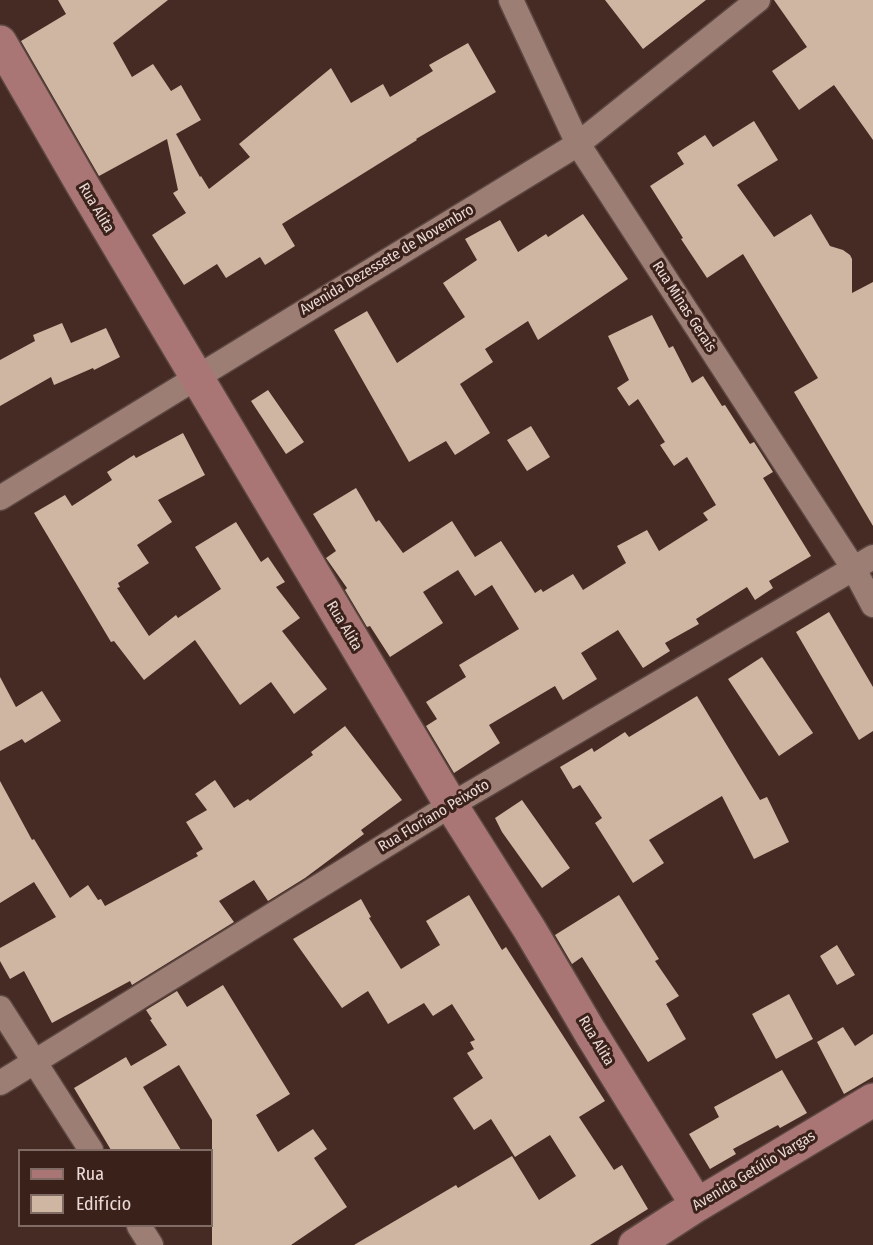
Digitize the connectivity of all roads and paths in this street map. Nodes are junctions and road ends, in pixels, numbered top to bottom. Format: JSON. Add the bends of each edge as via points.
{"nodes":[{"id":1,"x":511,"y":0,"type":"edge"},
{"id":2,"x":758,"y":0,"type":"edge"},
{"id":3,"x":0,"y":42,"type":"edge"},
{"id":4,"x":578,"y":144,"type":"junction"},
{"id":5,"x":196,"y":376,"type":"junction"},
{"id":6,"x":0,"y":498,"type":"edge"},
{"id":7,"x":863,"y":563,"type":"edge"},
{"id":8,"x":873,"y":604,"type":"edge"},
{"id":9,"x":451,"y":805,"type":"junction"},
{"id":10,"x":0,"y":1008,"type":"edge"},
{"id":11,"x":34,"y":1061,"type":"junction"},
{"id":12,"x":0,"y":1083,"type":"edge"},
{"id":13,"x":873,"y":1100,"type":"edge"},
{"id":14,"x":90,"y":1149,"type":"edge"},
{"id":15,"x":697,"y":1205,"type":"junction"},
{"id":16,"x":139,"y":1227,"type":"edge"},
{"id":17,"x":151,"y":1245,"type":"edge"},
{"id":18,"x":635,"y":1245,"type":"edge"}],
"edges":[{"from":1,"to":4,"type":"street","name":"Rua Minas Gerais"},
{"from":2,"to":4,"type":"street","name":"Avenida Dezessete de Novembro"},
{"from":3,"to":5,"type":"street","name":"Rua Alita"},
{"from":4,"to":5,"type":"street","name":"Avenida Dezessete de Novembro"},
{"from":4,"to":7,"type":"street","name":"Rua Minas Gerais"},
{"from":5,"to":6,"type":"street","name":"Avenida Dezessete de Novembro"},
{"from":5,"to":9,"type":"street","name":"Rua Alita"},
{"from":7,"to":8,"type":"street","name":"Rua Minas Gerais"},
{"from":7,"to":9,"type":"street","name":"Rua Floriano Peixoto"},
{"from":9,"to":11,"type":"street","name":"Rua Floriano Peixoto"},
{"from":9,"to":15,"type":"street","name":"Rua Alita"},
{"from":10,"to":11,"type":"street"},
{"from":11,"to":12,"type":"street","name":"Rua Floriano Peixoto"},
{"from":11,"to":14,"type":"street"},
{"from":13,"to":15,"type":"street","name":"Avenida Getúlio Vargas"},
{"from":15,"to":18,"type":"street","name":"Avenida Getúlio Vargas"},
{"from":16,"to":17,"type":"street"}]}
